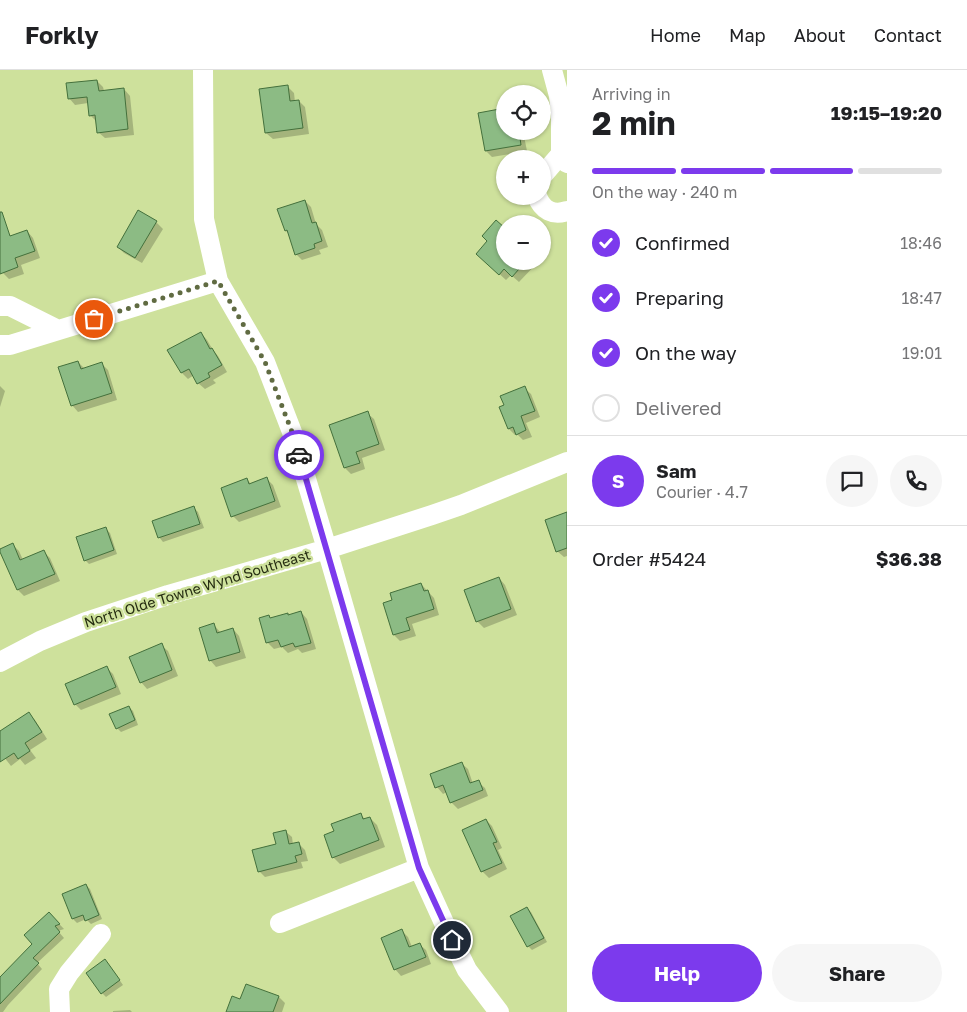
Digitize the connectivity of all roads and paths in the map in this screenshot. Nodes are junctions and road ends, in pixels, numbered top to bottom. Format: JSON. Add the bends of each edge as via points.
{"nodes":[{"id":1,"x":203,"y":70,"type":"edge"},
{"id":2,"x":552,"y":70,"type":"edge"},
{"id":3,"x":564,"y":158,"type":"edge"},
{"id":4,"x":551,"y":169,"type":"edge"},
{"id":5,"x":542,"y":205,"type":"edge"},
{"id":6,"x":567,"y":212,"type":"edge"},
{"id":7,"x":218,"y":281,"type":"junction"},
{"id":8,"x":0,"y":306,"type":"edge"},
{"id":9,"x":58,"y":330,"type":"junction"},
{"id":10,"x":0,"y":345,"type":"edge"},
{"id":11,"x":567,"y":462,"type":"edge"},
{"id":12,"x":327,"y":549,"type":"junction"},
{"id":13,"x":0,"y":662,"type":"edge"},
{"id":14,"x":419,"y":868,"type":"junction"},
{"id":15,"x":280,"y":923,"type":"dead end"},
{"id":16,"x":101,"y":934,"type":"dead end"},
{"id":17,"x":60,"y":1012,"type":"edge"},
{"id":18,"x":499,"y":1012,"type":"edge"}],
"edges":[{"from":1,"to":7,"type":"street","via":[[204,219]]},
{"from":2,"to":3,"type":"street","via":[[559,96]]},
{"from":3,"to":4,"type":"street"},
{"from":5,"to":6,"type":"street","via":[[548,212]]},
{"from":7,"to":9,"type":"street"},
{"from":7,"to":12,"type":"street","via":[[265,362],[292,432]]},
{"from":8,"to":9,"type":"street","via":[[10,306]]},
{"from":9,"to":10,"type":"street","via":[[10,345]]},
{"from":11,"to":12,"type":"street","name":"North Olde Towne Wynd Southeast","via":[[461,505]]},
{"from":12,"to":13,"type":"street","name":"North Olde Towne Wynd Southeast","via":[[86,622]]},
{"from":12,"to":14,"type":"street"},
{"from":14,"to":15,"type":"street"},
{"from":14,"to":18,"type":"street","via":[[467,970]]},
{"from":16,"to":17,"type":"street","via":[[59,989]]}]}
